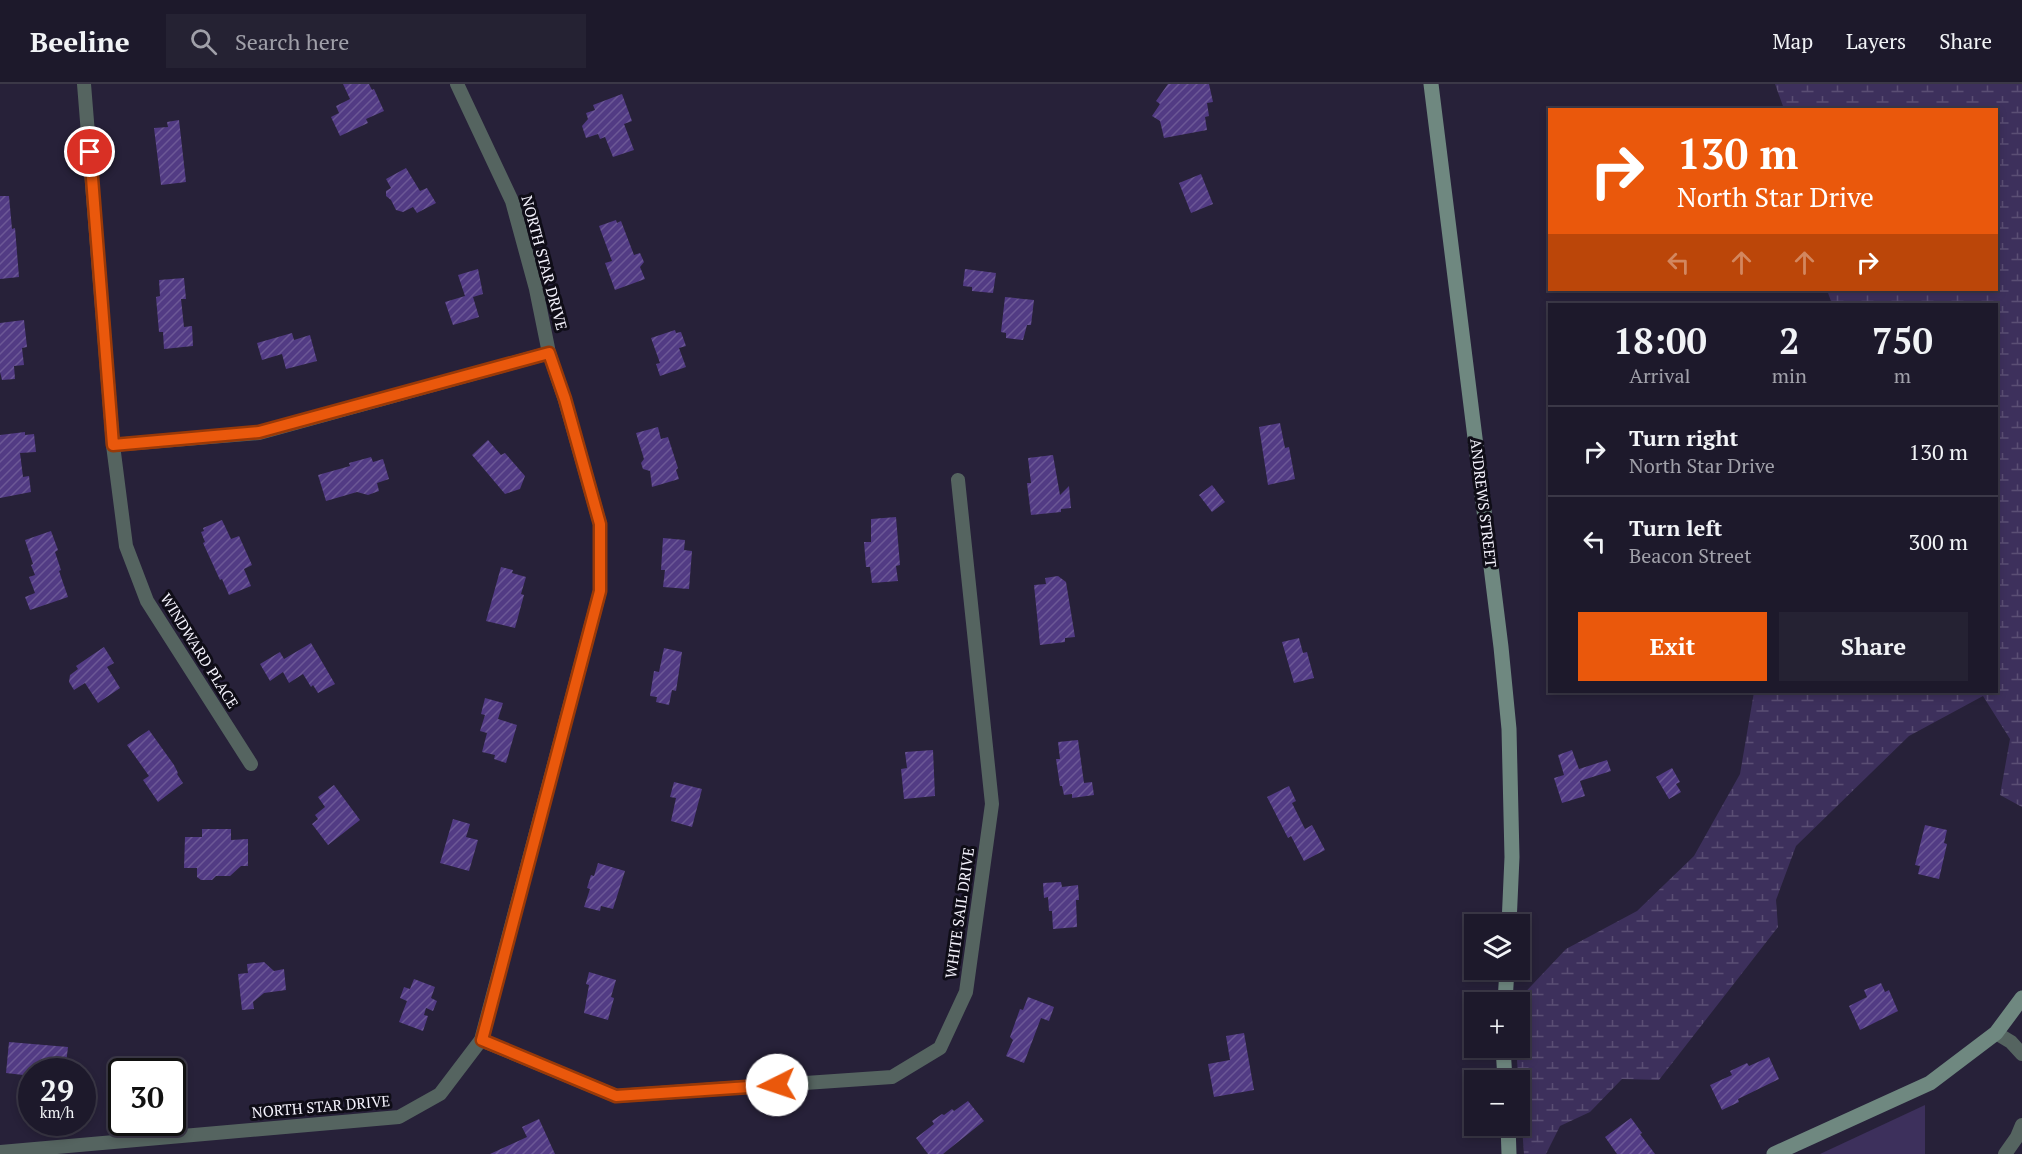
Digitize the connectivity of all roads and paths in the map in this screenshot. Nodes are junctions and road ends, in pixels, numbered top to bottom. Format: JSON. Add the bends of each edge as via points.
{"nodes":[{"id":1,"x":84,"y":84,"type":"edge"},
{"id":2,"x":457,"y":84,"type":"edge"},
{"id":3,"x":1431,"y":84,"type":"edge"},
{"id":4,"x":549,"y":353,"type":"junction"},
{"id":5,"x":113,"y":445,"type":"junction"},
{"id":6,"x":958,"y":480,"type":"dead end"},
{"id":7,"x":251,"y":764,"type":"dead end"},
{"id":8,"x":1509,"y":914,"type":"edge"},
{"id":9,"x":2022,"y":998,"type":"edge"},
{"id":10,"x":1996,"y":1033,"type":"junction"},
{"id":11,"x":482,"y":1040,"type":"junction"},
{"id":12,"x":2022,"y":1054,"type":"edge"},
{"id":13,"x":2022,"y":1125,"type":"edge"},
{"id":14,"x":1508,"y":1136,"type":"edge"},
{"id":15,"x":0,"y":1152,"type":"edge"},
{"id":16,"x":1509,"y":1154,"type":"edge"},
{"id":17,"x":1774,"y":1154,"type":"edge"},
{"id":18,"x":2005,"y":1154,"type":"edge"}],
"edges":[{"from":1,"to":5,"type":"street","name":"WINDWARD PLACE"},
{"from":2,"to":4,"type":"street","name":"NORTH STAR DRIVE","via":[[512,201]]},
{"from":3,"to":8,"type":"street","name":"ANDREWS STREET","via":[[1509,729]]},
{"from":4,"to":5,"type":"street","via":[[259,432]]},
{"from":4,"to":11,"type":"street","name":"NORTH STAR DRIVE","via":[[600,524],[600,591]]},
{"from":5,"to":7,"type":"street","name":"WINDWARD PLACE","via":[[126,546],[147,601]]},
{"from":6,"to":11,"type":"street","name":"WHITE SAIL DRIVE","via":[[992,804],[966,992],[940,1048],[892,1077],[616,1096]]},
{"from":9,"to":10,"type":"street"},
{"from":10,"to":12,"type":"street"},
{"from":10,"to":17,"type":"street","via":[[1930,1083]]},
{"from":11,"to":15,"type":"street","name":"NORTH STAR DRIVE","via":[[440,1094],[399,1117]]},
{"from":13,"to":18,"type":"street"},
{"from":14,"to":16,"type":"street"}]}
